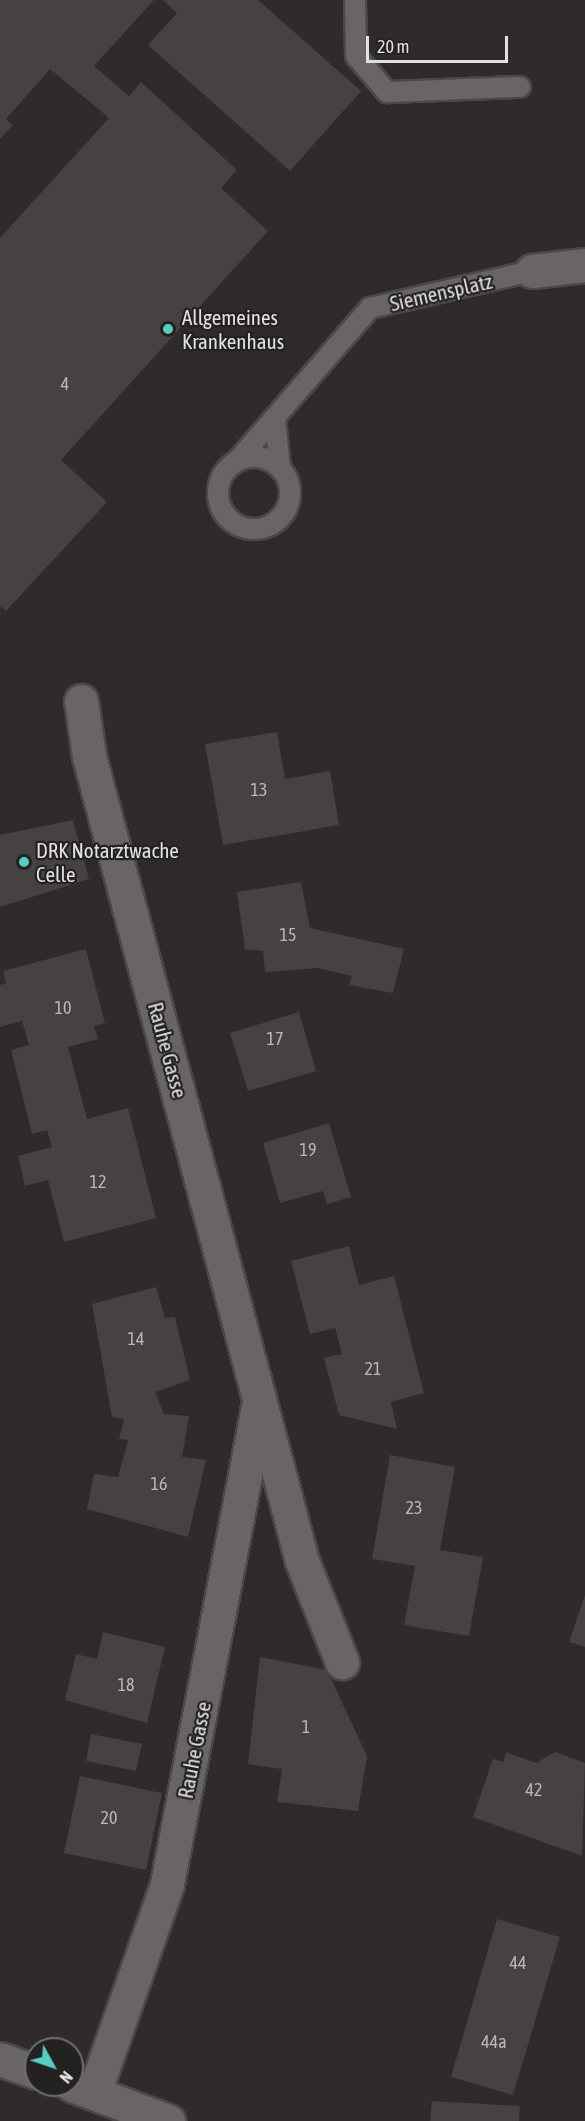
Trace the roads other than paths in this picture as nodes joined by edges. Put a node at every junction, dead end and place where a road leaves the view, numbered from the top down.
1 (355, 0) edge
2 (520, 87) dead end
3 (585, 265) edge
4 (532, 271) joint
5 (275, 419) junction
6 (237, 461) junction
7 (280, 468) junction
8 (81, 701) dead end
9 (259, 1397) junction
10 (342, 1662) dead end
11 (0, 2059) edge
12 (24, 2068) edge
13 (84, 2087) edge
14 (84, 2089) edge
15 (168, 2121) edge

1 - 2 lane
3 - 4 street, Siemensplatz
4 - 5 lane, Siemensplatz
5 - 6 lane, Siemensplatz
5 - 7 lane, Siemensplatz
6 - 7 lane
6 - 7 lane, Siemensplatz
8 - 9 street, Rauhe Gasse
9 - 10 street, Rauhe Gasse
9 - 13 street, Rauhe Gasse
11 - 12 street
14 - 15 street

